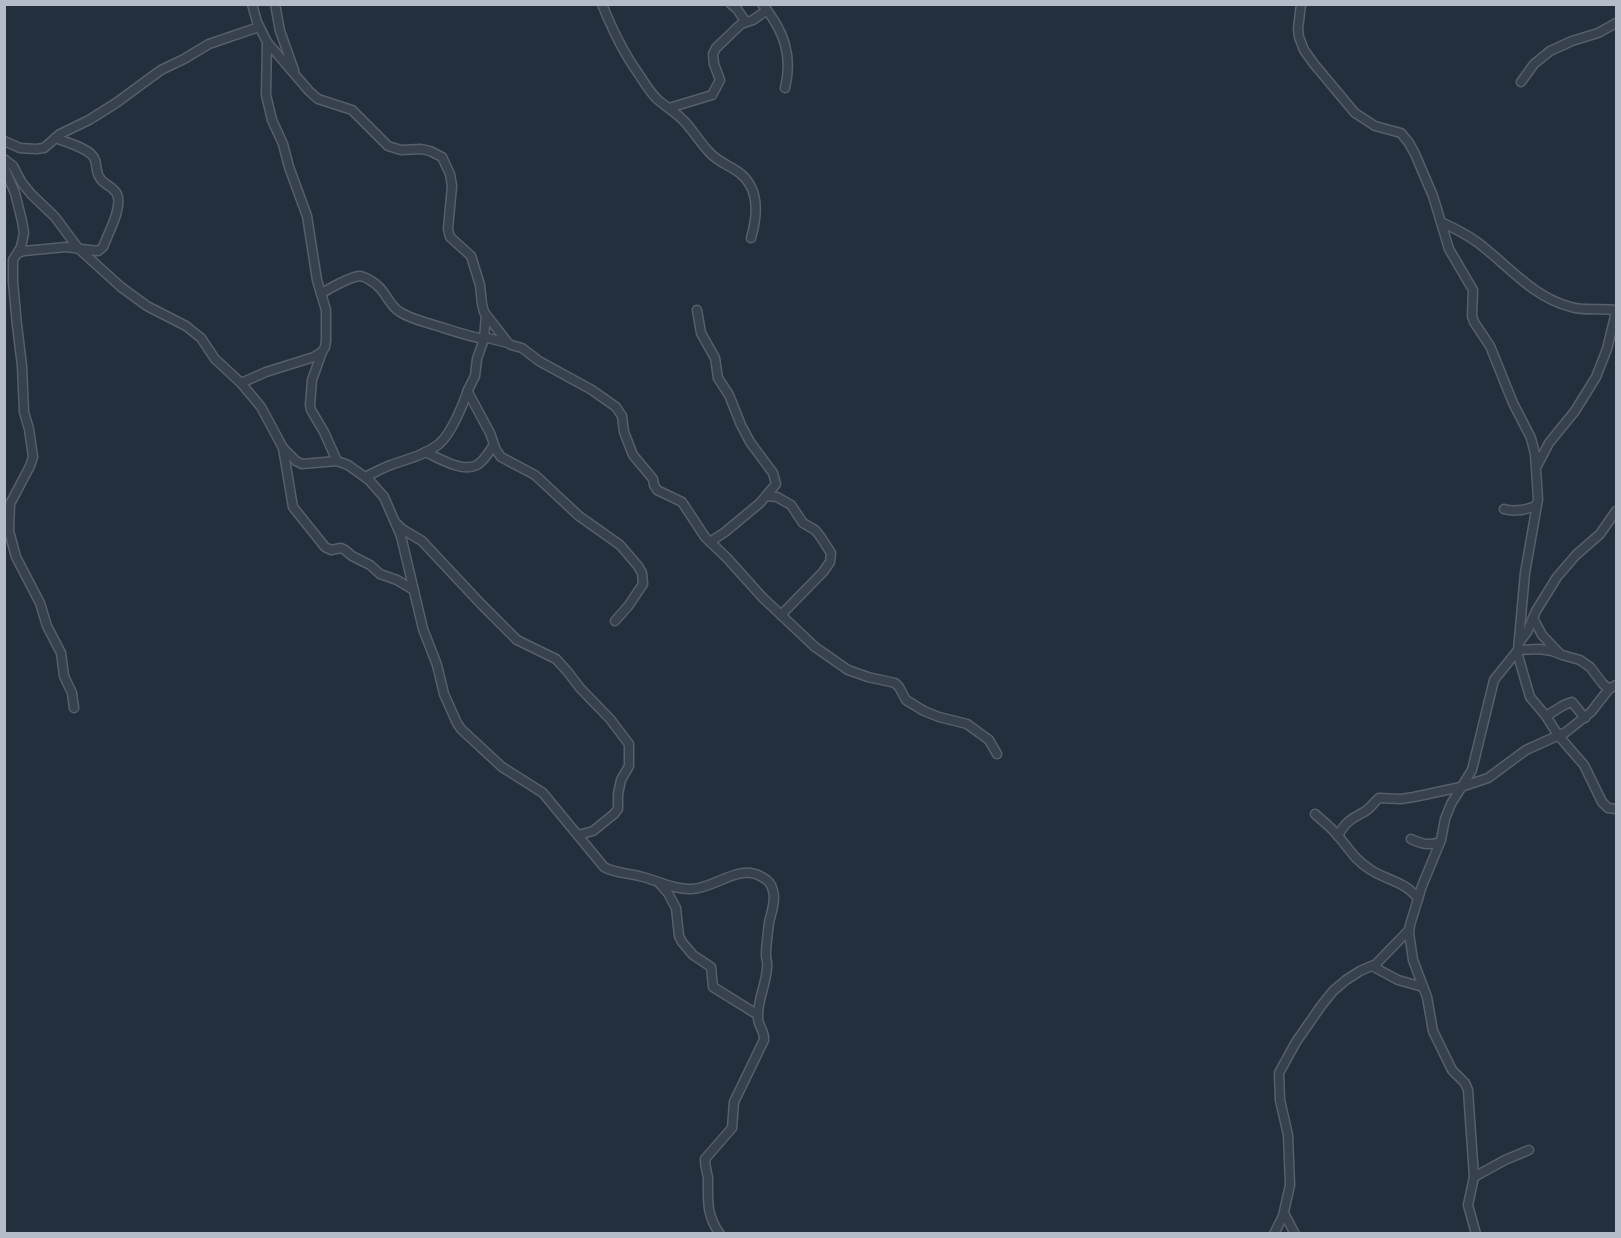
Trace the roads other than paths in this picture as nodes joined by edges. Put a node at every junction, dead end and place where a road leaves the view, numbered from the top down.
1 (252, 4) edge
2 (275, 4) edge
3 (602, 4) edge
4 (731, 4) edge
5 (1301, 4) edge
6 (765, 7) edge
7 (745, 21) junction
8 (1617, 22) edge
9 (259, 27) junction
10 (267, 42) junction
11 (296, 76) junction
12 (1521, 82) dead end
13 (785, 88) dead end
14 (669, 108) junction
15 (55, 138) junction
16 (4, 141) edge
17 (20, 148) junction
18 (4, 158) edge
19 (4, 167) edge
20 (1441, 222) junction
21 (752, 238) dead end
22 (78, 248) junction
23 (12, 257) edge
24 (321, 294) junction
25 (697, 310) dead end
26 (1617, 311) edge
27 (486, 315) junction
28 (484, 338) junction
29 (508, 343) junction
30 (322, 352) junction
31 (241, 383) junction
32 (468, 390) junction
33 (493, 446) junction
34 (283, 448) junction
35 (425, 452) junction
36 (337, 461) junction
37 (1537, 466) junction
38 (365, 477) junction
39 (766, 496) junction
40 (1537, 505) junction
41 (1504, 509) dead end
42 (1617, 511) edge
43 (394, 520) junction
44 (710, 542) junction
45 (412, 589) junction
46 (781, 615) junction
47 (1533, 618) junction
48 (615, 621) dead end
49 (1518, 648) junction
50 (1562, 656) junction
51 (1613, 687) edge
52 (74, 708) dead end
53 (1546, 716) junction
54 (1585, 718) junction
55 (1558, 735) junction
56 (997, 754) dead end
57 (1461, 787) junction
58 (1617, 809) edge
59 (1315, 814) dead end
60 (578, 835) junction
61 (1338, 836) junction
62 (1411, 839) dead end
63 (1440, 842) junction
64 (657, 882) junction
65 (1418, 899) junction
66 (1409, 930) junction
67 (1372, 966) junction
68 (1423, 987) junction
69 (758, 1015) junction
70 (1529, 1150) dead end
71 (1474, 1177) junction
72 (1284, 1213) junction
73 (720, 1233) edge
74 (1274, 1233) edge
75 (1294, 1233) edge
76 (1476, 1233) edge

1 - 9 street
2 - 11 street
3 - 14 street
4 - 7 street
5 - 20 street
6 - 7 street
6 - 13 street
7 - 14 street
8 - 12 street
9 - 10 street
9 - 15 street
10 - 11 street
10 - 24 street
11 - 27 street
14 - 21 street
15 - 17 street
15 - 22 street
16 - 17 street
17 - 18 street
18 - 22 street
19 - 23 street
20 - 26 street
20 - 37 street
22 - 23 street
22 - 31 street
23 - 52 street
24 - 28 street
24 - 30 street
25 - 39 street
26 - 37 street
27 - 28 street
27 - 29 street
28 - 29 street
28 - 32 street
29 - 44 street
30 - 31 street
30 - 36 street
31 - 34 street
32 - 33 street
32 - 35 street
33 - 35 street
33 - 48 street
34 - 36 street
34 - 45 street
35 - 38 street
36 - 38 street
37 - 40 street
38 - 43 street
39 - 44 street
39 - 46 street
40 - 41 street
40 - 49 street
42 - 47 street
43 - 45 street
43 - 60 street
44 - 46 street
45 - 60 street
46 - 56 street
47 - 49 street
47 - 50 street
49 - 50 street
49 - 53 street
49 - 57 street
50 - 51 street
51 - 54 street
53 - 54 street
53 - 55 street
54 - 55 street
55 - 57 street
55 - 58 street
57 - 61 street
57 - 63 street
59 - 61 street
60 - 64 street
61 - 65 street
62 - 63 street
63 - 65 street
64 - 69 street
64 - 69 street
65 - 66 street
66 - 67 street
66 - 68 street
67 - 68 street
67 - 72 street
68 - 71 street
69 - 73 street
70 - 71 street
71 - 76 street
72 - 74 street
72 - 75 street

